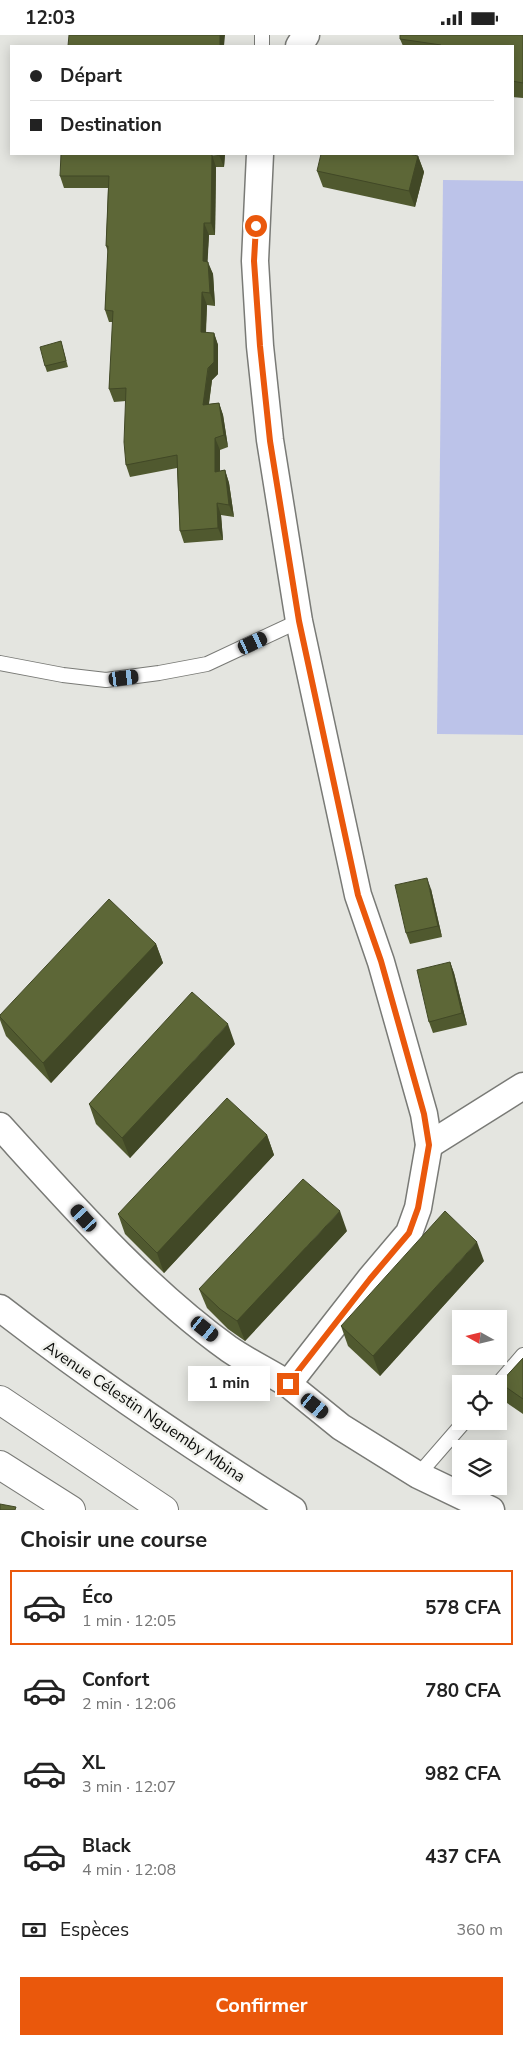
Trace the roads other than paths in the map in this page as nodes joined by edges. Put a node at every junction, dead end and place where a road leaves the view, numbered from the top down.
1 (260, 155) edge
2 (299, 621) junction
3 (0, 663) edge
4 (523, 1086) edge
5 (0, 1125) edge
6 (429, 1145) junction
7 (0, 1308) edge
8 (523, 1355) edge
9 (506, 1375) edge
10 (288, 1384) junction
11 (0, 1400) edge
12 (457, 1430) edge
13 (4, 1471) edge
14 (418, 1475) junction
15 (71, 1510) edge
16 (164, 1510) edge
17 (293, 1510) edge
18 (490, 1510) edge

1 - 2 street
2 - 3 lane
2 - 6 street
4 - 6 street
5 - 10 street
6 - 10 street
7 - 17 street, Avenue Célestin Nguemby Mbina
8 - 9 lane
10 - 14 street
11 - 16 highway
12 - 14 lane
13 - 15 highway
14 - 18 street

